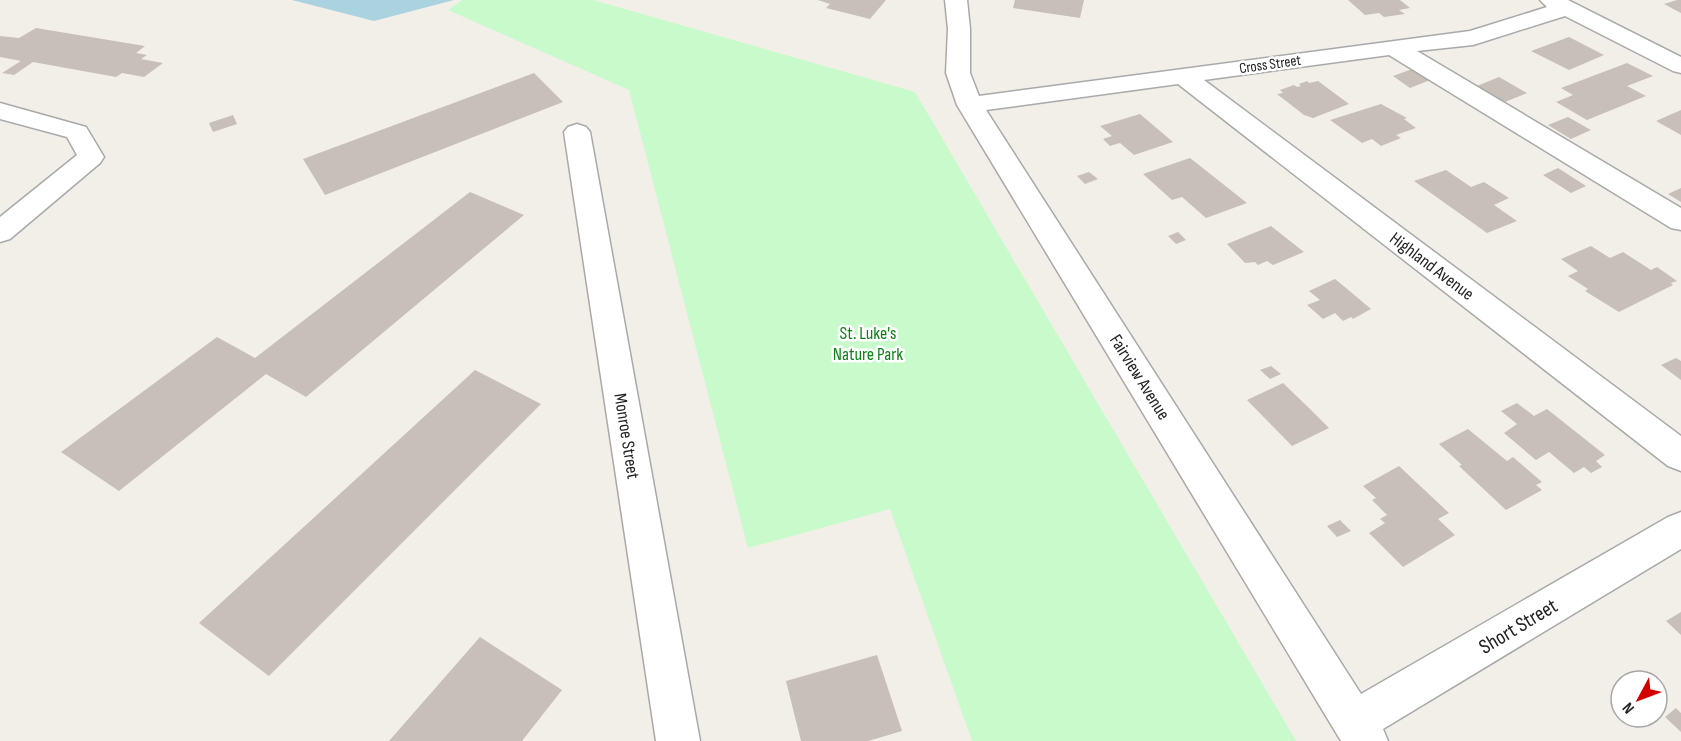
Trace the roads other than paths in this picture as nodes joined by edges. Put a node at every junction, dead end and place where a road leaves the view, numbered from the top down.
1 (956, 0) edge
2 (1559, 4) edge
3 (1393, 47) junction
4 (1681, 66) edge
5 (1182, 76) junction
6 (970, 105) junction
7 (0, 111) edge
8 (577, 132) dead end
9 (1681, 221) edge
10 (0, 232) edge
11 (1681, 456) edge
12 (1681, 529) edge
13 (1360, 732) edge
14 (678, 741) edge

1 - 6 street, Fairview Avenue
2 - 3 street, Cross Street
2 - 4 street
3 - 5 street, Cross Street
3 - 9 street
5 - 6 street, Cross Street
5 - 11 street, Highland Avenue
6 - 13 street, Fairview Avenue
7 - 10 street
8 - 14 street, Monroe Street
12 - 13 street, Short Street

